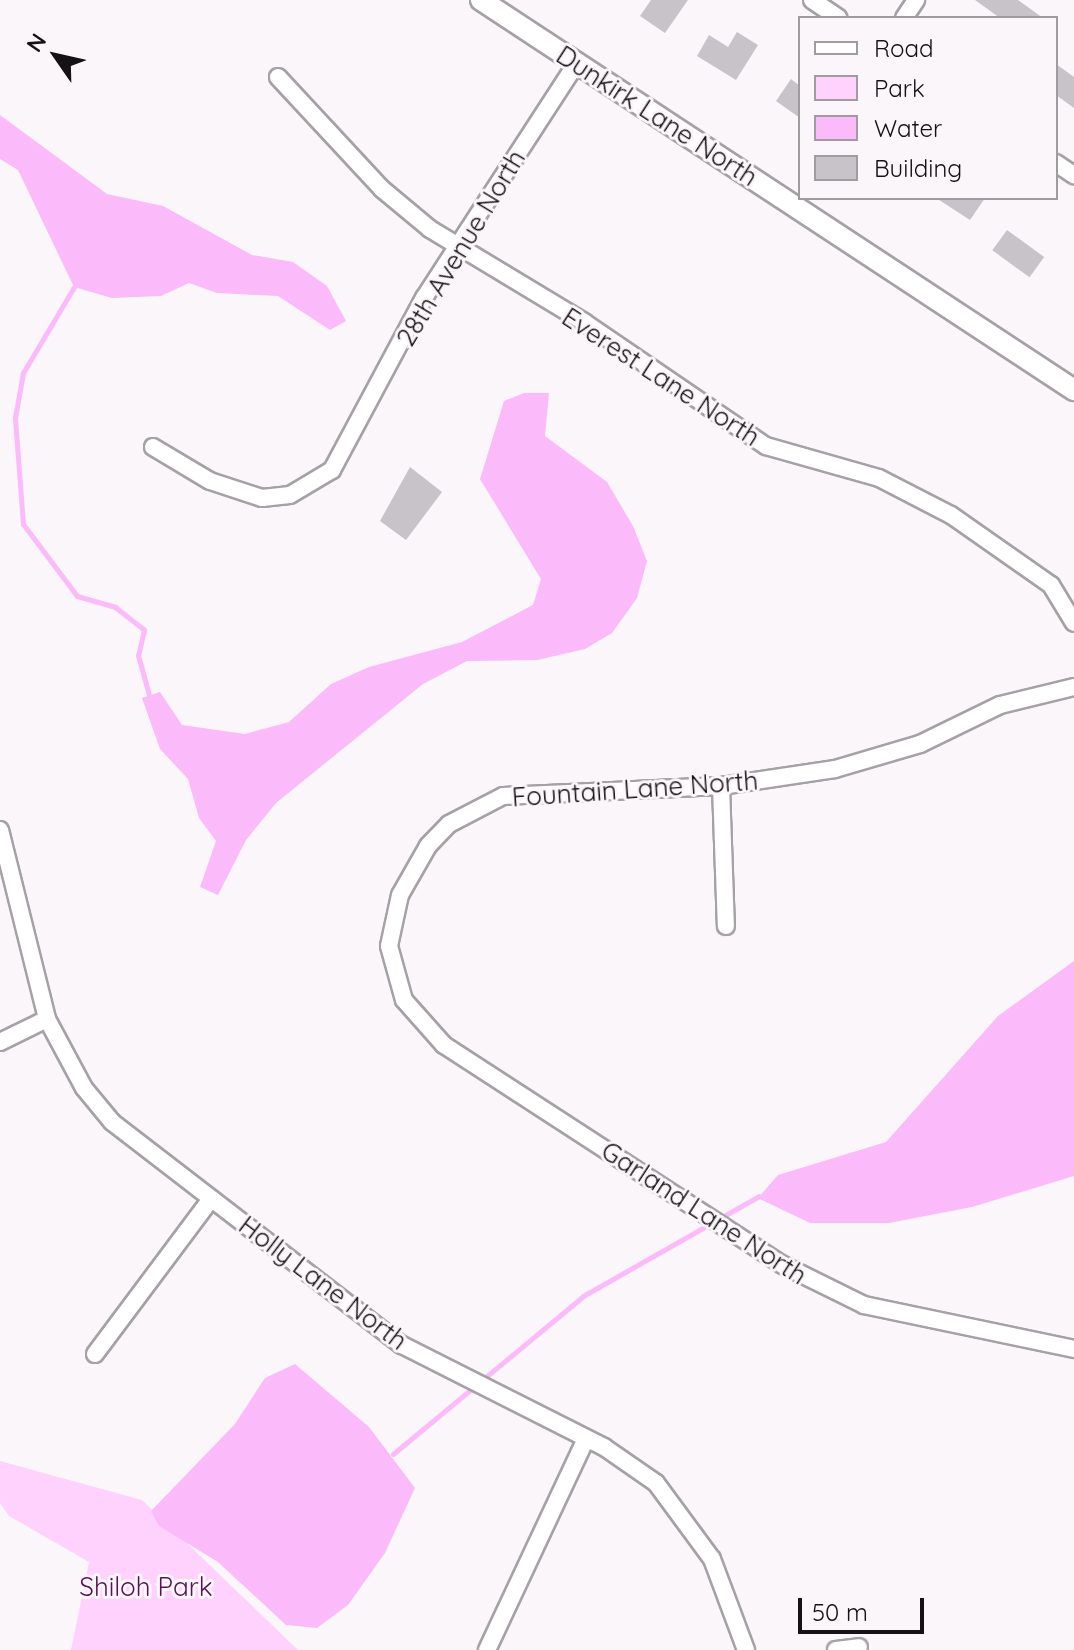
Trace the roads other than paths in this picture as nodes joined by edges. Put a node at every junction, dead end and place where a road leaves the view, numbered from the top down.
1 (481, 0) edge
2 (812, 0) edge
3 (836, 16) edge
4 (577, 62) junction
5 (278, 77) dead end
6 (457, 247) junction
7 (1074, 390) edge
8 (153, 447) dead end
9 (1074, 623) edge
10 (1074, 687) edge
11 (721, 786) junction
12 (0, 830) edge
13 (726, 926) dead end
14 (393, 972) joint
15 (47, 1019) junction
16 (0, 1042) edge
17 (211, 1199) junction
18 (1074, 1349) edge
19 (95, 1354) dead end
20 (586, 1439) junction
21 (859, 1647) dead end
22 (487, 1650) edge
23 (746, 1650) edge
24 (836, 1650) edge

1 - 4 street, Dunkirk Lane North
2 - 3 street
4 - 6 street, 28th Avenue North
4 - 7 street, Dunkirk Lane North
5 - 6 street, Everest Lane North
6 - 8 street, 28th Avenue North
6 - 9 street, Everest Lane North
10 - 11 street, Fountain Lane North
11 - 13 street
11 - 14 street, Fountain Lane North
12 - 15 street, Holly Lane North
14 - 18 street, Garland Lane North
15 - 16 street
15 - 17 street, Holly Lane North
17 - 19 street
17 - 20 street, Holly Lane North
20 - 22 street
20 - 23 street, Holly Lane North
21 - 24 street

